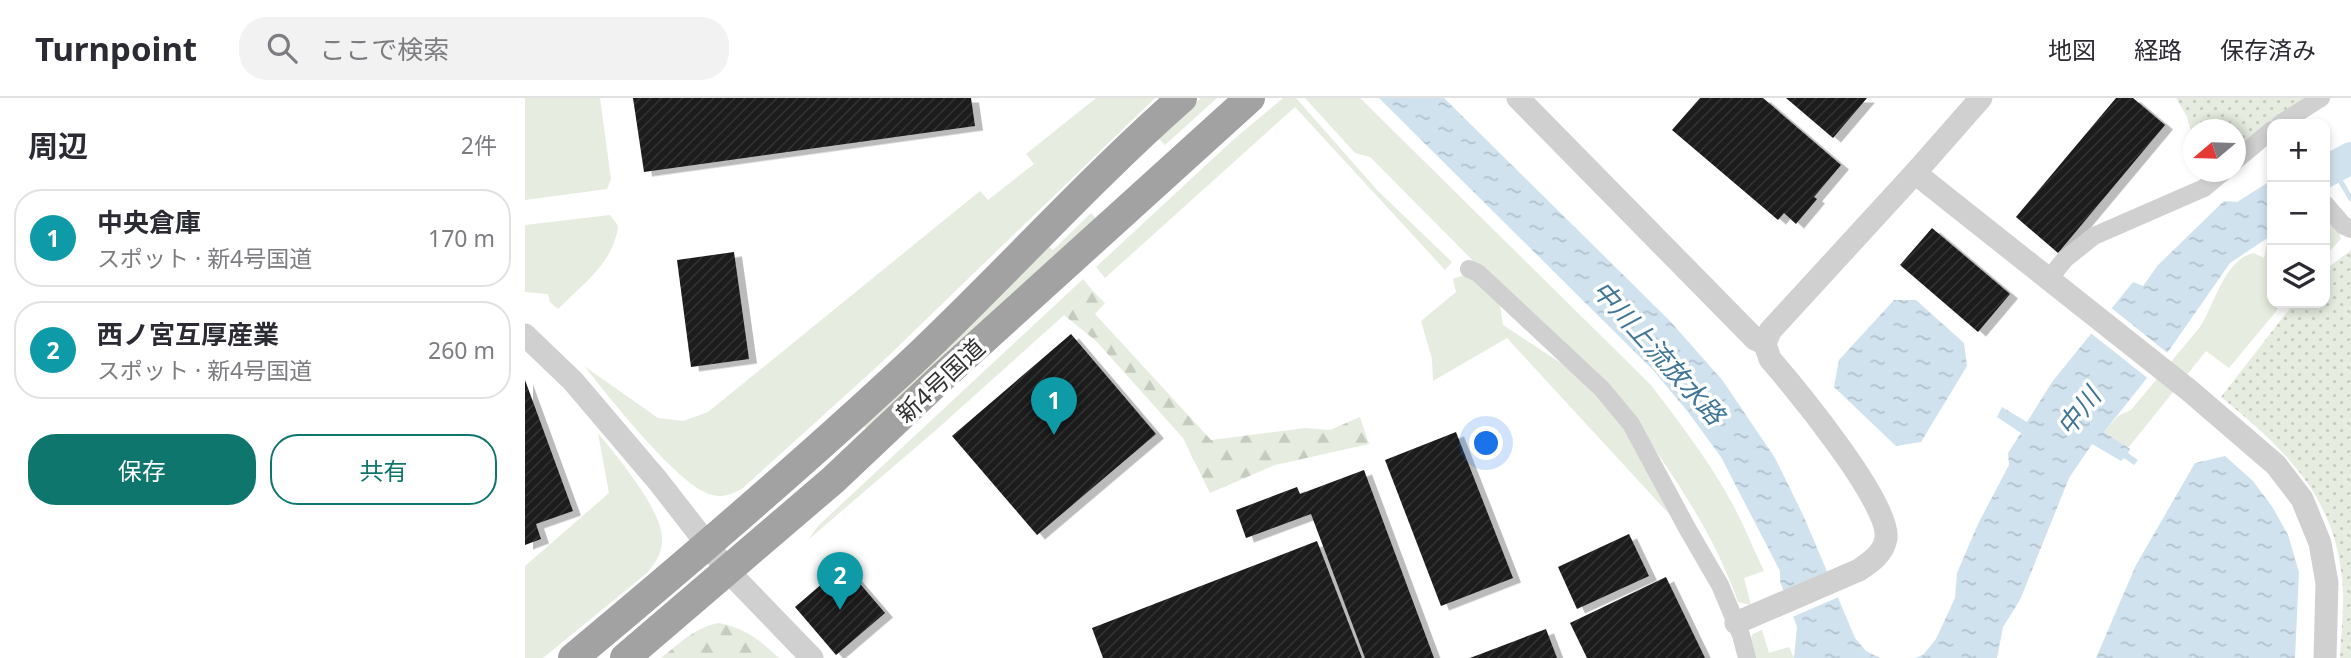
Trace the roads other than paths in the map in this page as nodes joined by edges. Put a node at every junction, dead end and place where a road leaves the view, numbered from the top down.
1 (1182, 98) edge
2 (1250, 98) edge
3 (1518, 98) edge
4 (1981, 98) edge
5 (2321, 98) edge
6 (2288, 119) edge
7 (2267, 134) edge
8 (2246, 152) edge
9 (1915, 173) junction
10 (2211, 182) edge
11 (2330, 211) edge
12 (2351, 229) edge
13 (1469, 269) dead end
14 (2057, 286) junction
15 (525, 335) edge
16 (1765, 344) junction
17 (708, 546) junction
18 (728, 570) junction
19 (1746, 619) junction
20 (573, 658) edge
21 (625, 658) edge
22 (812, 658) edge
23 (1747, 658) edge
24 (2325, 658) edge

1 - 17 highway, 新4号国道
2 - 18 highway, 新4号国道
3 - 16 street
4 - 9 street
5 - 6 street
7 - 8 street
9 - 14 street
9 - 16 street
10 - 14 street
11 - 12 street
13 - 19 street
14 - 24 street
15 - 17 street
16 - 19 street
17 - 18 street
17 - 20 highway, 新4号国道
18 - 21 highway, 新4号国道
18 - 22 street
19 - 23 street

